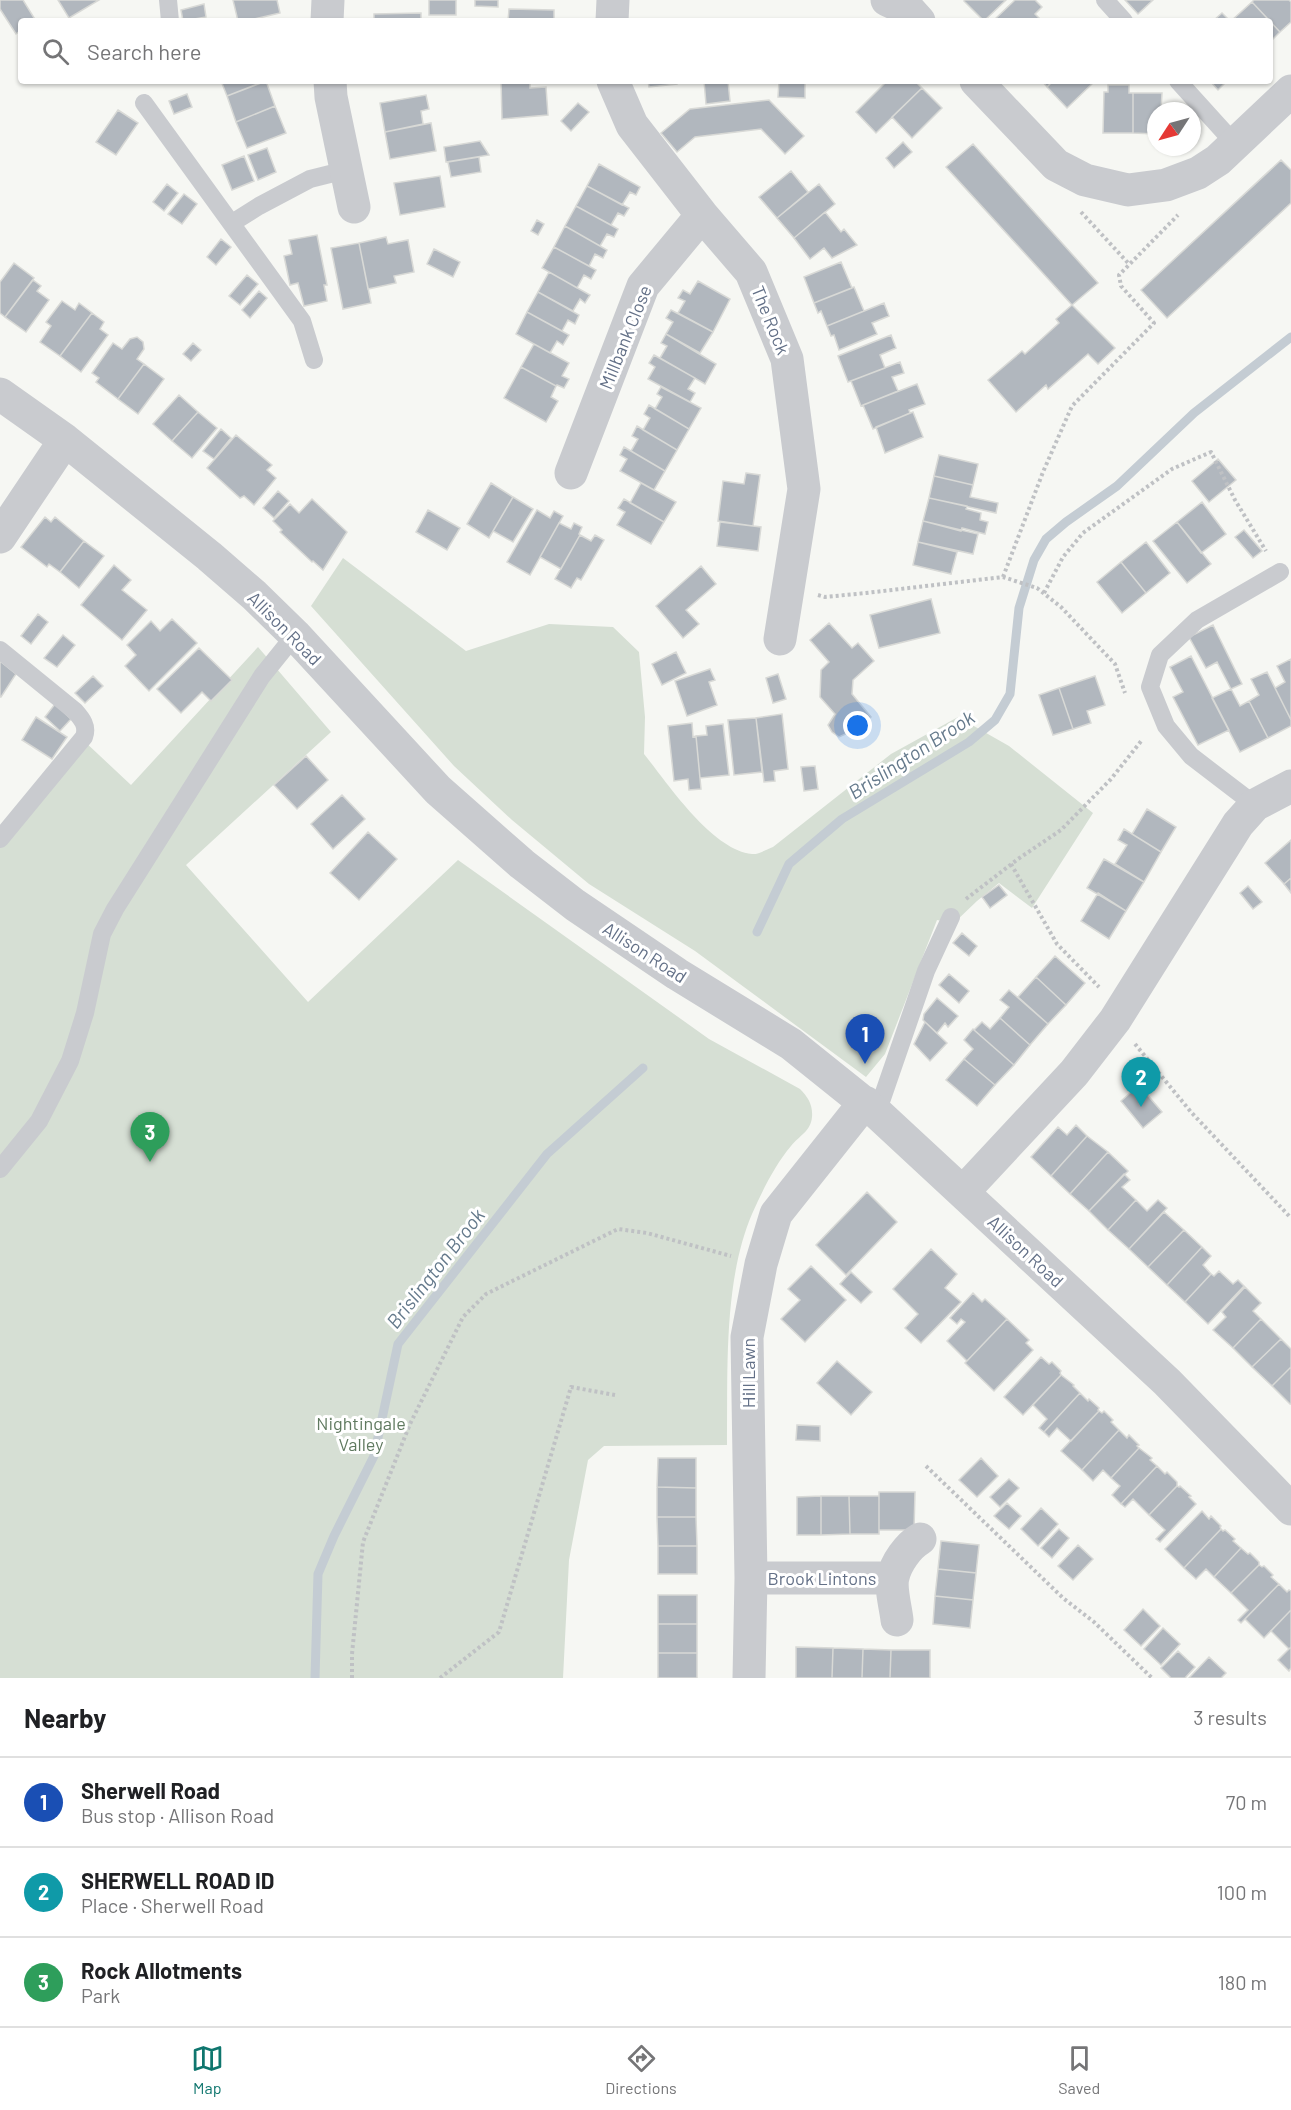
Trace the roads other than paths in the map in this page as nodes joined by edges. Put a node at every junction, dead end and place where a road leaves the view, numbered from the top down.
1 (168, 0) edge
2 (328, 0) edge
3 (613, 0) edge
4 (887, 0) edge
5 (1105, 0) edge
6 (170, 18) edge
7 (327, 18) edge
8 (612, 18) edge
9 (916, 18) edge
10 (1121, 18) edge
11 (331, 84) edge
12 (615, 84) edge
13 (979, 84) edge
14 (1181, 84) edge
15 (1291, 91) edge
16 (144, 103) dead end
17 (1235, 144) junction
18 (346, 170) junction
19 (354, 207) dead end
20 (702, 215) junction
21 (232, 223) junction
22 (314, 360) dead end
23 (0, 394) edge
24 (65, 440) junction
25 (571, 473) dead end
26 (0, 537) edge
27 (1280, 572) road end
28 (295, 635) junction
29 (780, 639) dead end
30 (0, 650) edge
31 (1291, 786) edge
32 (1255, 805) junction
33 (0, 839) edge
34 (951, 917) road end
35 (871, 1107) junction
36 (0, 1169) edge
37 (963, 1192) junction
38 (1291, 1509) edge
39 (920, 1539) dead end
40 (751, 1578) junction
41 (892, 1578) junction
42 (897, 1620) dead end
43 (749, 1678) edge

1 - 6 lane
2 - 7 street
3 - 8 street
4 - 9 street
5 - 10 lane
11 - 18 street
12 - 20 street, The Rock
13 - 17 street
14 - 17 lane
15 - 17 street
16 - 21 lane
18 - 19 street
18 - 21 lane
20 - 25 street, Millbank Close
20 - 29 street, The Rock
21 - 22 lane
23 - 24 street, Allison Road
24 - 26 street
24 - 28 street, Allison Road
27 - 32 lane
28 - 35 street, Allison Road
28 - 36 lane
30 - 33 lane
31 - 32 street
32 - 37 street
34 - 35 lane
35 - 37 street, Allison Road
35 - 40 street, Hill Lawn
37 - 38 street, Allison Road
39 - 41 street, Brook Lintons
40 - 41 street, Brook Lintons
40 - 43 street, Hill Lawn
41 - 42 street, Brook Lintons

